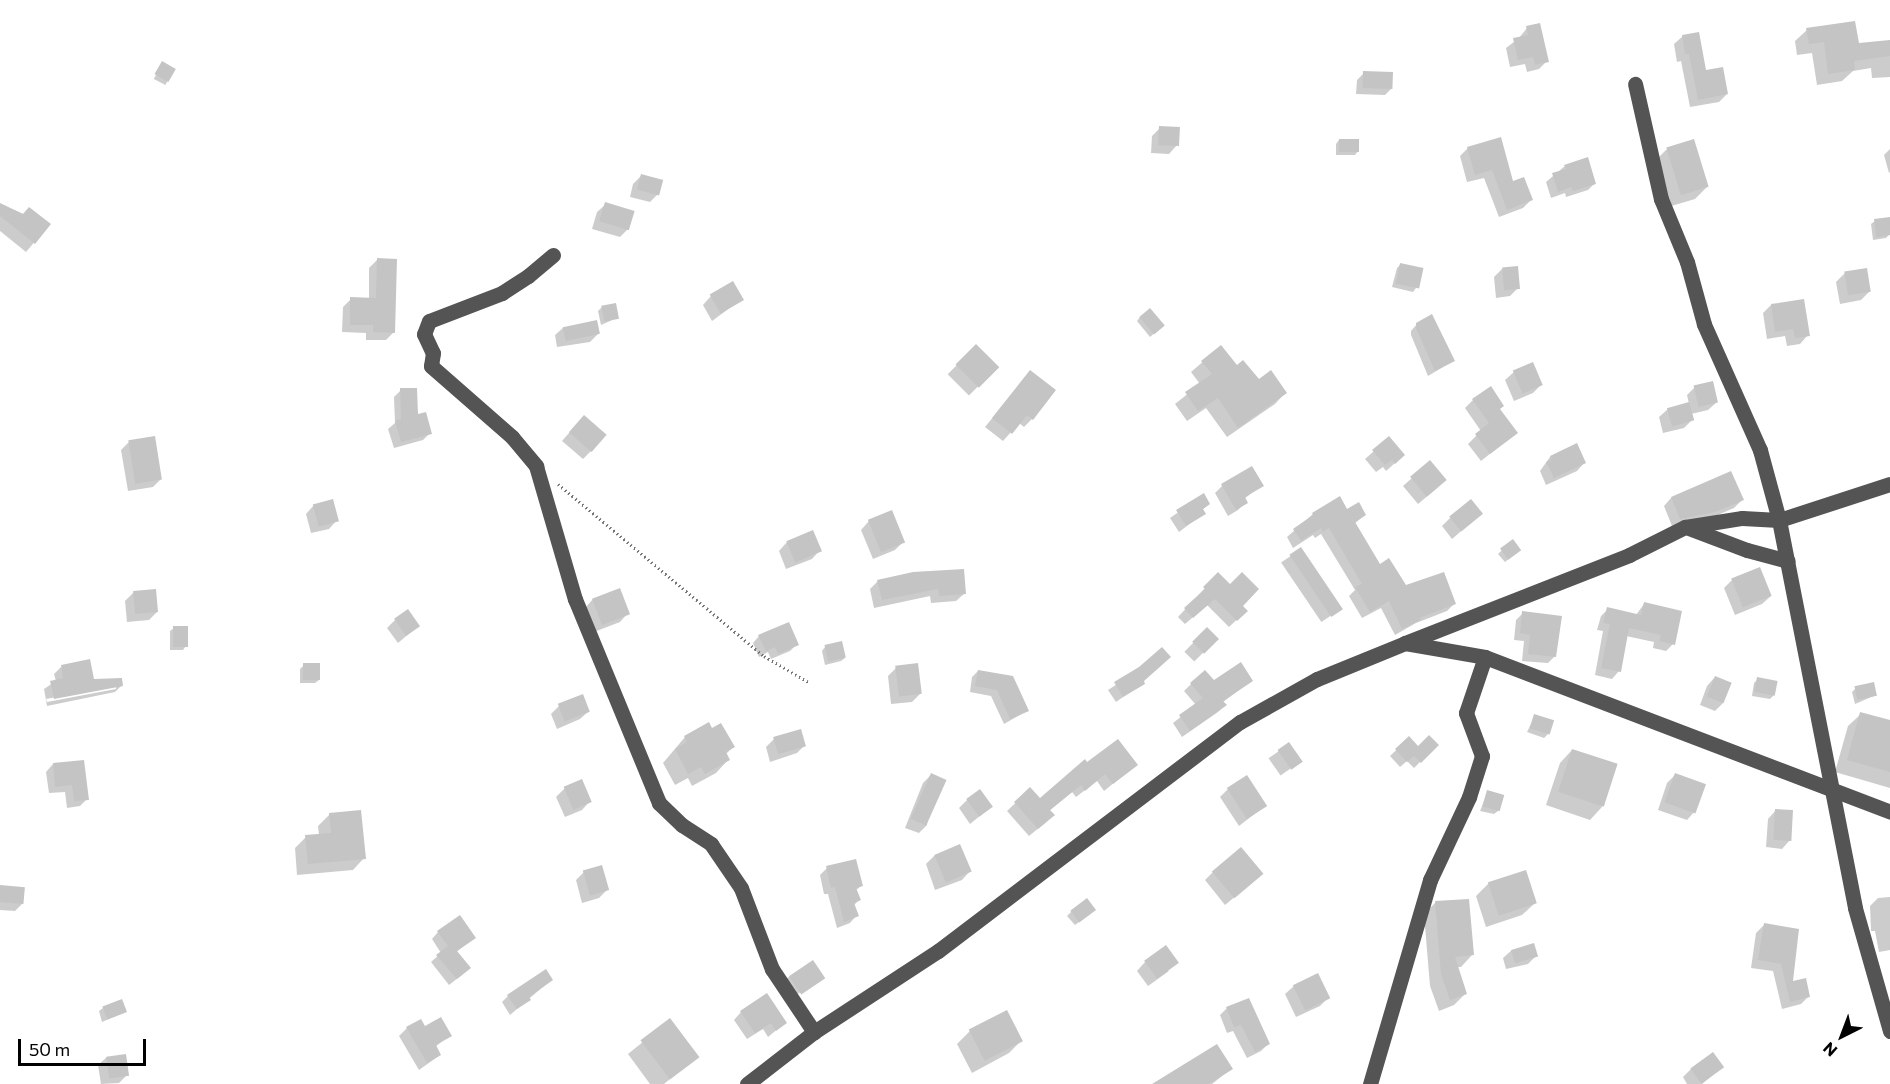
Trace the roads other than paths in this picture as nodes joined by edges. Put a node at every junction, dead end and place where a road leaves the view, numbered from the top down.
1 (1635, 84) dead end
2 (553, 255) dead end
3 (1890, 484) edge
4 (1779, 520) junction
5 (1685, 527) junction
6 (1788, 561) junction
7 (1405, 643) junction
8 (1485, 657) junction
9 (1831, 791) junction
10 (1890, 812) edge
11 (1890, 1031) edge
12 (814, 1032) junction
13 (1372, 1080) edge
14 (747, 1084) edge
15 (1360, 1084) edge

1 - 4 street
2 - 12 street
3 - 4 street
4 - 5 street
4 - 6 street
5 - 6 street
5 - 7 street
6 - 9 street
7 - 8 street
7 - 12 street
8 - 9 street
8 - 13 street
9 - 10 street
9 - 11 street
12 - 14 street
13 - 15 street

